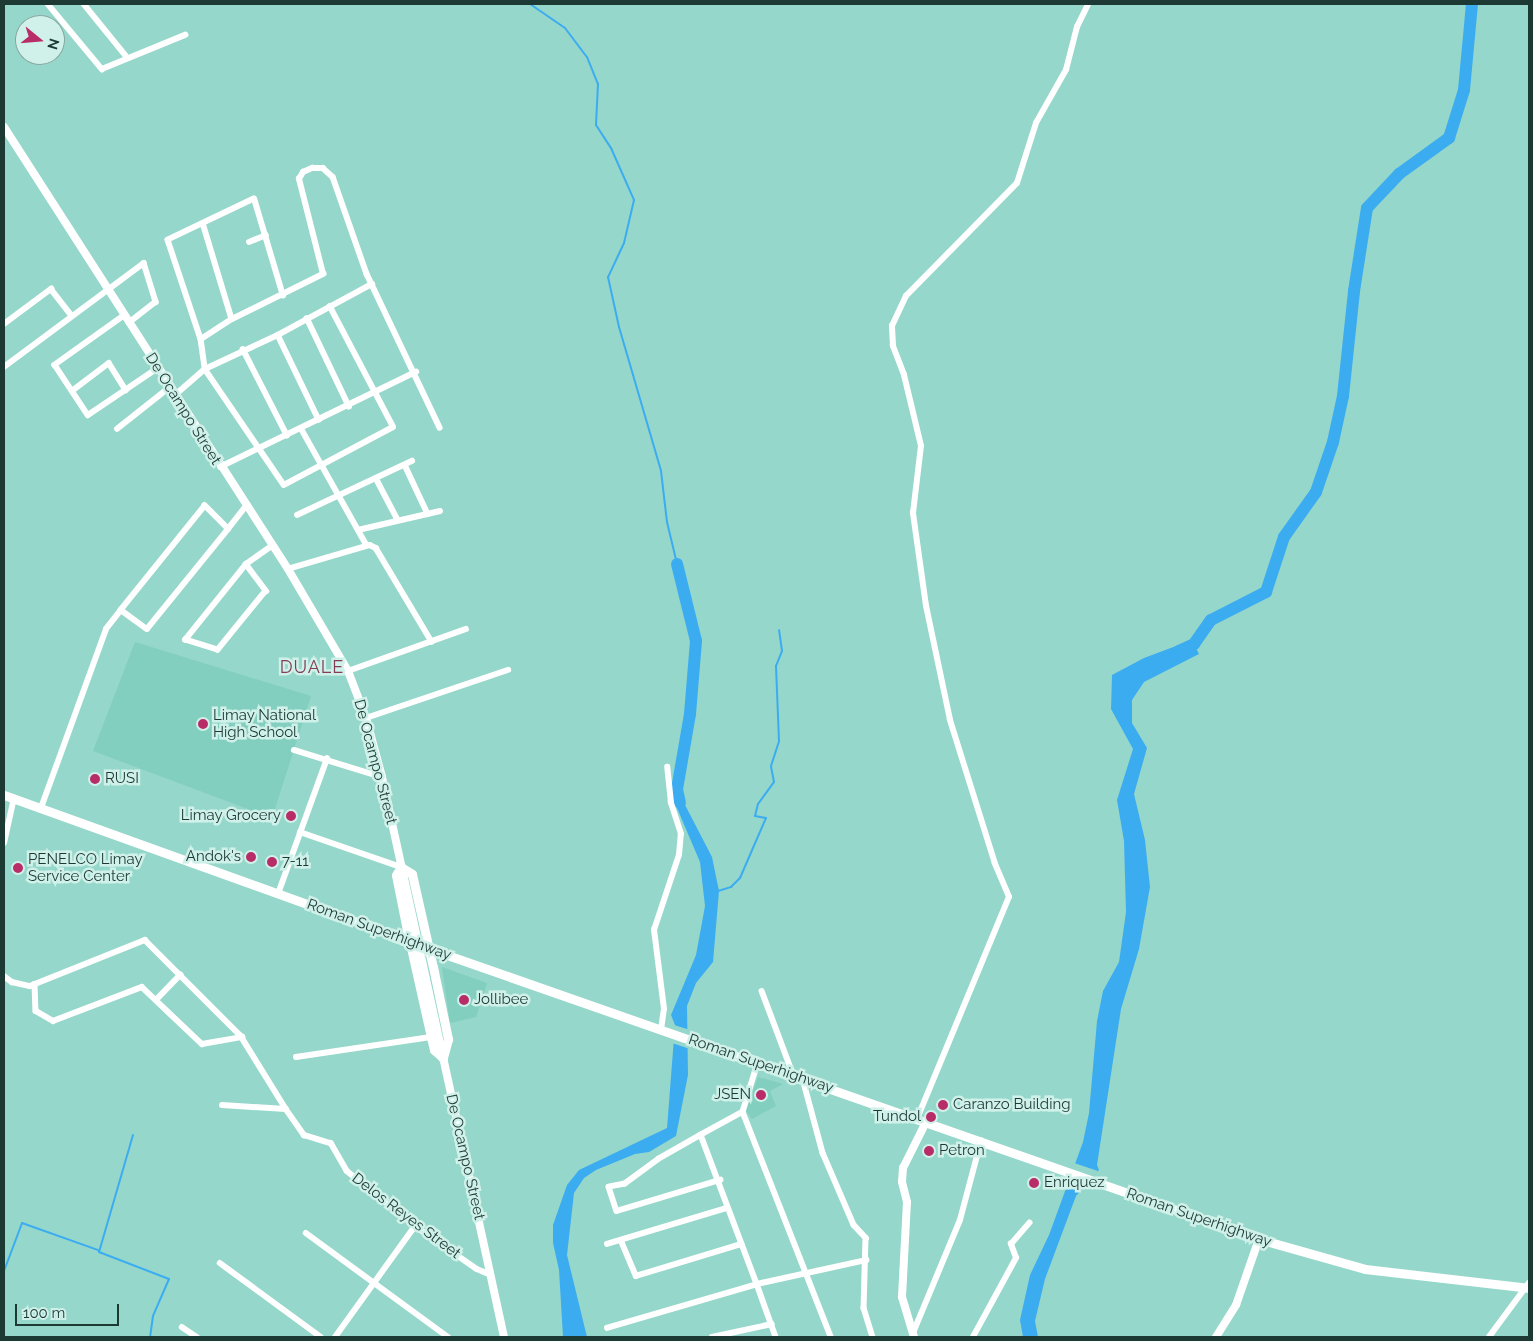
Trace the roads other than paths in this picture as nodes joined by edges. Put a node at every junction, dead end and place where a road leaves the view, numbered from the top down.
1 (48, 4) edge
2 (84, 4) edge
3 (1088, 4) edge
4 (185, 35) dead end
5 (127, 57) junction
6 (4, 127) edge
7 (203, 223) junction
8 (266, 235) junction
9 (248, 242) dead end
10 (372, 284) junction
11 (107, 290) junction
12 (283, 296) junction
13 (330, 307) junction
14 (72, 316) junction
15 (232, 318) junction
16 (307, 318) junction
17 (126, 320) junction
18 (4, 324) edge
19 (278, 334) junction
20 (201, 340) junction
21 (243, 349) junction
22 (4, 367) edge
23 (158, 368) junction
24 (205, 369) junction
25 (416, 372) junction
26 (170, 388) junction
27 (126, 390) junction
28 (72, 391) junction
29 (375, 394) junction
30 (175, 395) junction
31 (349, 406) junction
32 (319, 420) junction
33 (301, 428) junction
34 (440, 428) dead end
35 (117, 429) dead end
36 (287, 435) junction
37 (259, 447) junction
38 (412, 461) dead end
39 (322, 465) junction
40 (405, 465) junction
41 (220, 467) junction
42 (376, 478) junction
43 (338, 496) junction
44 (247, 506) junction
45 (440, 511) dead end
46 (428, 514) junction
47 (297, 515) dead end
48 (398, 520) junction
49 (228, 529) junction
50 (358, 530) junction
51 (366, 544) junction
52 (272, 546) junction
53 (246, 564) junction
54 (288, 569) junction
55 (121, 610) junction
56 (466, 630) dead end
57 (432, 642) junction
58 (508, 670) dead end
59 (348, 671) junction
60 (366, 718) junction
61 (294, 750) dead end
62 (327, 759) junction
63 (667, 767) dead end
64 (382, 777) junction
65 (4, 795) edge
66 (14, 798) junction
67 (41, 808) junction
68 (300, 832) junction
69 (4, 842) edge
70 (402, 870) junction
71 (278, 894) junction
72 (409, 941) junction
73 (428, 946) junction
74 (180, 975) junction
75 (4, 976) edge
76 (35, 984) junction
77 (762, 991) dead end
78 (156, 1000) junction
79 (661, 1030) junction
80 (434, 1036) junction
81 (242, 1037) junction
82 (296, 1057) dead end
83 (443, 1058) junction
84 (758, 1063) junction
85 (794, 1076) junction
86 (803, 1079) junction
87 (222, 1105) dead end
88 (286, 1109) junction
89 (743, 1112) junction
90 (917, 1119) junction
91 (926, 1122) junction
92 (701, 1135) junction
93 (981, 1141) junction
94 (720, 1180) junction
95 (726, 1208) junction
96 (1030, 1223) dead end
97 (415, 1226) junction
98 (306, 1233) dead end
99 (621, 1240) junction
100 (1259, 1240) junction
101 (607, 1244) dead end
102 (741, 1244) junction
103 (866, 1260) junction
104 (220, 1263) dead end
105 (806, 1272) junction
106 (491, 1275) junction
107 (374, 1282) junction
108 (757, 1284) junction
109 (1528, 1286) edge
110 (772, 1324) junction
111 (182, 1327) dead end
112 (607, 1328) dead end
113 (914, 1335) edge
114 (197, 1337) edge
115 (321, 1337) edge
116 (335, 1337) edge
117 (448, 1337) edge
118 (503, 1337) edge
119 (712, 1337) edge
120 (776, 1337) edge
121 (831, 1337) edge
122 (873, 1337) edge
123 (973, 1337) edge
124 (1216, 1337) edge
125 (1489, 1337) edge

1 - 5 street
2 - 5 street
3 - 90 street
4 - 5 street
6 - 11 street, De Ocampo Street
7 - 8 street
7 - 15 street
7 - 20 street
8 - 9 street
8 - 12 street
10 - 12 street
10 - 13 street
10 - 25 street
11 - 14 street
11 - 17 street, De Ocampo Street
11 - 17 street
12 - 15 street
13 - 16 street
13 - 29 street
14 - 18 street
14 - 22 street
15 - 20 street
16 - 19 street
16 - 31 street
17 - 23 street, De Ocampo Street
17 - 28 street
19 - 21 street
19 - 32 street
20 - 24 street
21 - 24 street
21 - 36 street
23 - 26 street, De Ocampo Street
23 - 27 street
24 - 30 street
24 - 37 street
25 - 29 street
25 - 34 street
26 - 30 street, De Ocampo Street
26 - 35 street
27 - 28 street
27 - 28 street
29 - 31 street
29 - 39 street
30 - 41 street, De Ocampo Street
31 - 32 street
32 - 33 street
33 - 36 street
33 - 39 street
36 - 37 street
37 - 39 street
37 - 41 street
38 - 40 street
39 - 43 street
40 - 42 street
40 - 46 street
41 - 44 street, De Ocampo Street
42 - 43 street
42 - 48 street
43 - 47 street
43 - 50 street
44 - 49 street
44 - 52 street, De Ocampo Street
45 - 46 street
46 - 48 street
48 - 50 street
49 - 55 street
49 - 55 street
50 - 51 street
51 - 54 street
51 - 57 street
52 - 53 street
52 - 54 street, De Ocampo Street
53 - 53 street
54 - 59 street, De Ocampo Street
55 - 67 street
56 - 57 street
57 - 59 street
58 - 60 street
59 - 60 street, De Ocampo Street
60 - 64 street, De Ocampo Street
61 - 62 street
62 - 64 street
62 - 68 street
63 - 79 street
64 - 70 street, De Ocampo Street
65 - 66 main road, Roman Superhighway
66 - 67 main road, Roman Superhighway
66 - 69 street
67 - 71 main road, Roman Superhighway
68 - 70 street
68 - 71 street
70 - 72 main road
70 - 73 main road
70 - 80 street, De Ocampo Street
71 - 72 main road, Roman Superhighway
72 - 73 main road, Roman Superhighway
72 - 80 main road
73 - 79 main road, Roman Superhighway
73 - 83 main road
74 - 76 street
74 - 78 street
74 - 81 street
75 - 76 street
76 - 78 street
77 - 85 street
78 - 81 street
79 - 84 main road, Roman Superhighway
80 - 82 street
80 - 83 main road
81 - 88 street
83 - 106 street, De Ocampo Street
84 - 85 main road, Roman Superhighway
84 - 89 street
85 - 86 main road, Roman Superhighway
86 - 90 main road, Roman Superhighway
86 - 103 street
87 - 88 street
88 - 97 street, Delos Reyes Street
89 - 92 street
89 - 105 street
90 - 91 main road, Roman Superhighway
91 - 93 main road, Roman Superhighway
91 - 113 street
92 - 94 street
92 - 94 street
93 - 100 main road, Roman Superhighway
93 - 113 street
94 - 95 street
95 - 99 street
95 - 102 street
96 - 123 street
97 - 106 street, Delos Reyes Street
97 - 107 street
98 - 107 street
99 - 101 street
99 - 102 street
100 - 109 main road, Roman Superhighway
100 - 124 street
102 - 108 street
103 - 105 street
103 - 122 street
104 - 115 street
105 - 108 street
105 - 121 street
106 - 118 street, De Ocampo Street
107 - 116 street
107 - 117 street
108 - 110 street
108 - 112 street
109 - 125 street
110 - 119 street
110 - 120 street
111 - 114 street

